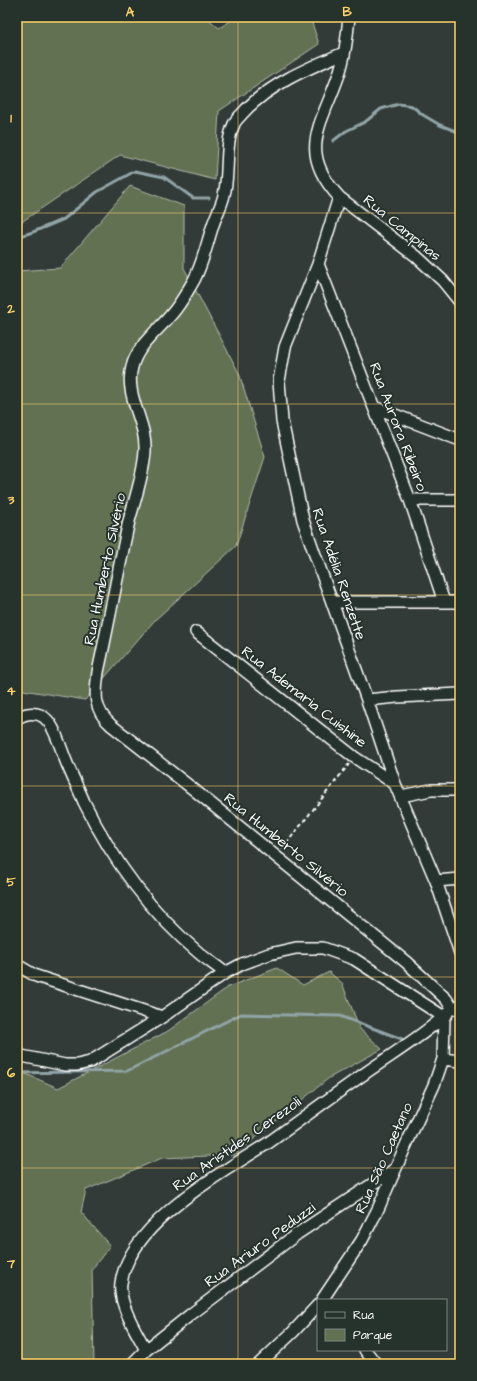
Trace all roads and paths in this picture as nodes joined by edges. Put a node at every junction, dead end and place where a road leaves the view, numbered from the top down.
1 (349, 17) edge
2 (344, 53) junction
3 (339, 197) junction
4 (318, 264) junction
5 (460, 302) edge
6 (374, 407) junction
7 (460, 440) edge
8 (410, 500) junction
9 (460, 500) edge
10 (332, 602) junction
11 (444, 602) junction
12 (460, 602) edge
13 (196, 632) dead end
14 (460, 694) edge
15 (367, 700) junction
16 (17, 719) edge
17 (354, 757) junction
18 (395, 784) junction
19 (460, 790) edge
20 (401, 796) junction
21 (276, 857) junction
22 (460, 879) edge
23 (436, 881) junction
24 (460, 953) edge
25 (17, 965) edge
26 (226, 972) junction
27 (457, 1007) edge
28 (162, 1017) junction
29 (444, 1017) junction
30 (17, 1055) edge
31 (443, 1059) junction
32 (460, 1061) edge
33 (395, 1169) junction
34 (323, 1299) edge
35 (317, 1306) edge
36 (146, 1350) junction
37 (366, 1351) edge
38 (132, 1364) edge
39 (259, 1364) edge
40 (376, 1364) edge

1 - 2 street, Rua Campinas
2 - 3 street, Rua Campinas
2 - 21 street, Rua Humberto Silvério
3 - 4 street, Rua Adélia Renzette
3 - 5 street, Rua Campinas
4 - 6 street, Rua Aurora Ribeiro
4 - 10 street, Rua Adélia Renzette
6 - 7 street
6 - 8 street, Rua Aurora Ribeiro
8 - 9 street
8 - 11 street, Rua Aurora Ribeiro
10 - 11 street
10 - 15 street, Rua Adélia Renzette
11 - 12 street
13 - 17 street, Rua Ademaria Cuishine
14 - 15 street
15 - 18 street, Rua Adélia Renzette
16 - 26 street
17 - 18 street, Rua Ademaria Cuishine
17 - 21 path
18 - 20 street, Rua Adélia Renzette
19 - 20 street
20 - 23 street, Rua Adélia Renzette
21 - 27 street, Rua Humberto Silvério
22 - 23 street
23 - 24 street, Rua Adélia Renzette
25 - 28 street
26 - 28 street
26 - 29 street
27 - 29 street, Rua Aristides Cerezoli
28 - 30 street
29 - 31 street, Rua São Caetano
29 - 36 street, Rua Aristides Cerezoli
31 - 32 street
31 - 33 street, Rua São Caetano
33 - 34 street, Rua São Caetano
33 - 36 street, Rua Ariuro Peduzzi
35 - 39 street
36 - 38 street, Rua Ariuro Peduzzi
37 - 40 street

